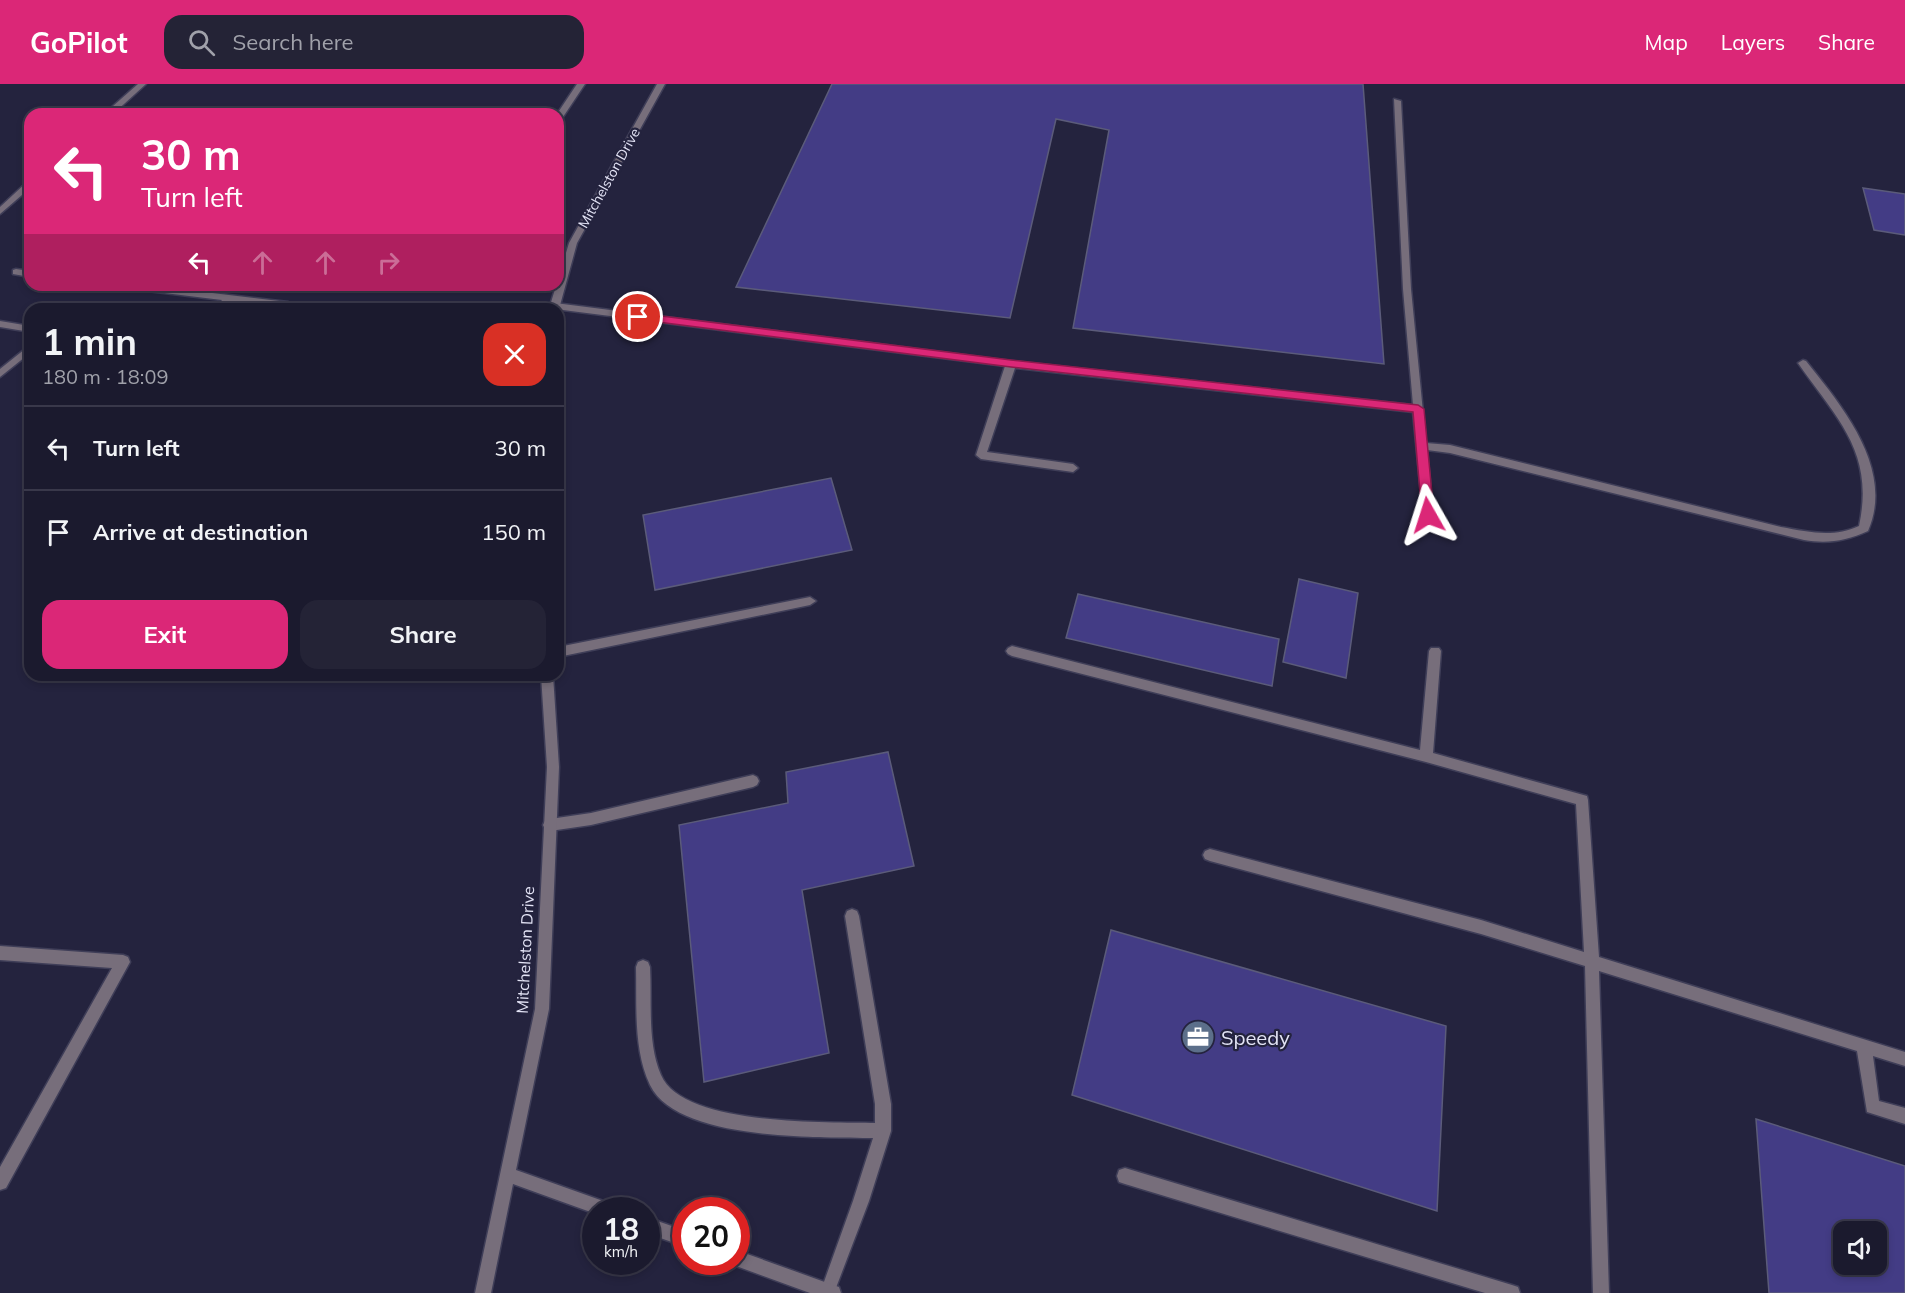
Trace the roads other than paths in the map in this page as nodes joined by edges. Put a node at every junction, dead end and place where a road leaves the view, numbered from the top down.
1 (142, 84) edge
2 (581, 84) edge
3 (661, 84) edge
4 (1398, 101) dead end
5 (115, 108) edge
6 (564, 109) edge
7 (24, 189) edge
8 (0, 210) edge
9 (16, 272) dead end
10 (24, 273) edge
11 (564, 274) edge
12 (172, 291) edge
13 (229, 298) junction
14 (224, 303) edge
15 (271, 303) edge
16 (564, 309) edge
17 (0, 324) edge
18 (24, 328) edge
19 (24, 353) edge
20 (1803, 363) dead end
21 (1011, 364) junction
22 (0, 374) edge
23 (1418, 409) junction
24 (1421, 446) junction
25 (1073, 468) dead end
26 (1428, 515) dead end
27 (810, 601) dead end
28 (564, 651) edge
29 (1012, 651) dead end
30 (1435, 651) dead end
31 (547, 681) edge
32 (1426, 757) junction
33 (753, 781) dead end
34 (550, 825) junction
35 (1210, 855) dead end
36 (852, 916) dead end
37 (0, 953) edge
38 (1592, 963) junction
39 (643, 967) dead end
40 (1864, 1048) junction
41 (1905, 1059) edge
42 (1905, 1116) edge
43 (883, 1131) junction
44 (509, 1175) junction
45 (1125, 1176) dead end
46 (0, 1182) edge
47 (582, 1201) edge
48 (750, 1263) edge
49 (830, 1292) edge
50 (483, 1293) edge
51 (1512, 1293) edge
52 (1601, 1293) edge

1 - 5 street
2 - 6 street
3 - 11 street, Mitchelston Drive
4 - 23 street
7 - 8 street
9 - 10 street
12 - 13 street
13 - 14 street
13 - 15 street
16 - 21 street
17 - 18 street
19 - 22 street
20 - 24 street
21 - 23 street
21 - 25 street
23 - 24 street
24 - 26 street
27 - 28 street
29 - 32 street
30 - 32 street
31 - 34 street, Mitchelston Drive
32 - 38 street
33 - 34 street
34 - 44 street, Mitchelston Drive
35 - 38 street
36 - 43 street
37 - 46 street
38 - 40 street
38 - 52 street
39 - 43 street
40 - 41 street
40 - 42 street
43 - 49 street
44 - 47 street
44 - 50 street, Mitchelston Drive
45 - 51 street
48 - 49 street

